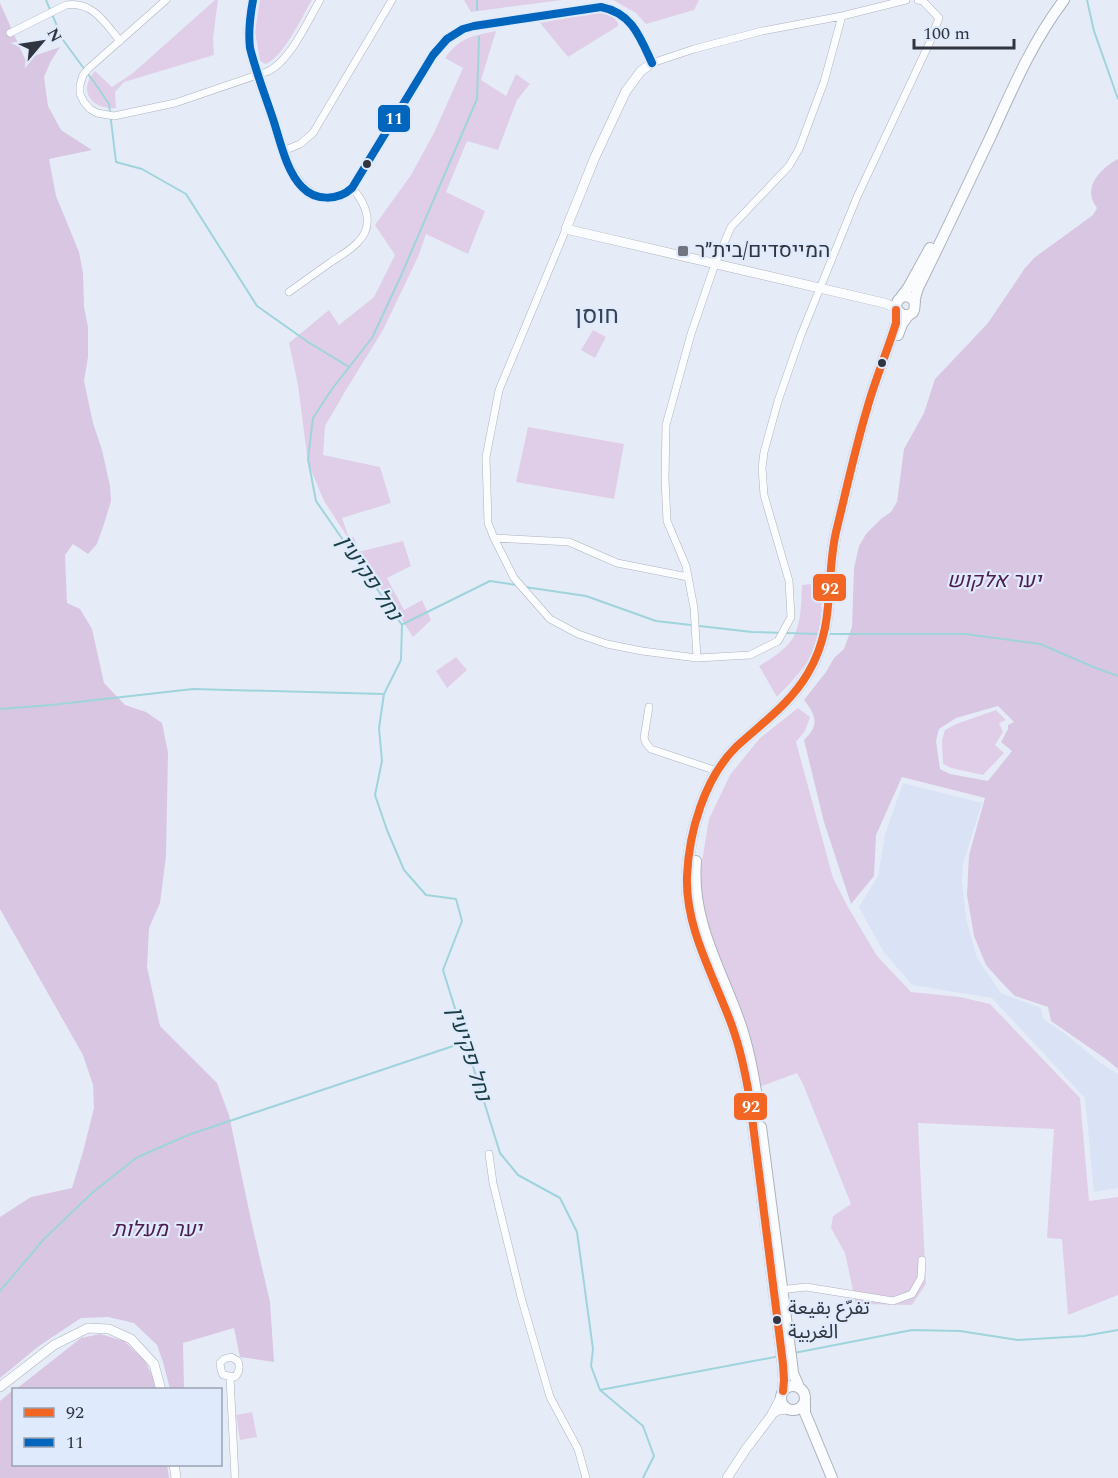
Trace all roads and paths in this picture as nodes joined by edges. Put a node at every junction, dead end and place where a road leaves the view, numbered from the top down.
1 (166, 0) edge
2 (253, 0) edge
3 (320, 0) edge
4 (392, 0) edge
5 (906, 0) edge
6 (918, 0) edge
7 (1057, 0) edge
8 (1064, 0) edge
9 (842, 16) junction
10 (10, 33) dead end
11 (120, 41) junction
12 (652, 63) junction
13 (258, 76) junction
14 (283, 151) junction
15 (352, 188) junction
16 (566, 229) junction
17 (715, 264) junction
18 (820, 288) junction
19 (289, 292) dead end
20 (915, 302) junction
21 (898, 304) junction
22 (908, 316) junction
23 (494, 538) junction
24 (688, 577) junction
25 (697, 658) junction
26 (649, 707) dead end
27 (717, 771) junction
28 (489, 1154) dead end
29 (922, 1260) dead end
30 (782, 1290) junction
31 (775, 1303) junction
32 (230, 1377) dead end
33 (0, 1387) edge
34 (799, 1387) junction
35 (161, 1388) edge
36 (782, 1394) junction
37 (805, 1402) junction
38 (790, 1410) junction
39 (771, 1416) junction
40 (235, 1478) edge
41 (586, 1478) edge
42 (727, 1478) edge
43 (825, 1478) edge
44 (832, 1478) edge

1 - 11 street
2 - 13 street
3 - 13 street
4 - 14 street
5 - 9 street
6 - 18 street
7 - 21 main road
8 - 20 main road
9 - 12 street
9 - 17 street
10 - 11 street
11 - 13 street
12 - 15 street
12 - 16 street
13 - 14 street
14 - 15 street
15 - 19 street
16 - 17 street
16 - 23 street
17 - 18 street
17 - 24 street
18 - 21 street
18 - 25 street
20 - 21 main road
20 - 22 main road
21 - 22 main road
21 - 27 main road
22 - 30 main road
23 - 24 street
23 - 25 street
24 - 25 street
26 - 27 street
27 - 31 main road
28 - 41 street
29 - 30 street
30 - 31 street
30 - 34 main road
31 - 36 main road
32 - 40 street
33 - 35 street
34 - 36 main road
34 - 37 main road
36 - 38 main road
36 - 39 street
37 - 38 main road
37 - 44 main road
38 - 39 street
38 - 43 main road
39 - 42 street

